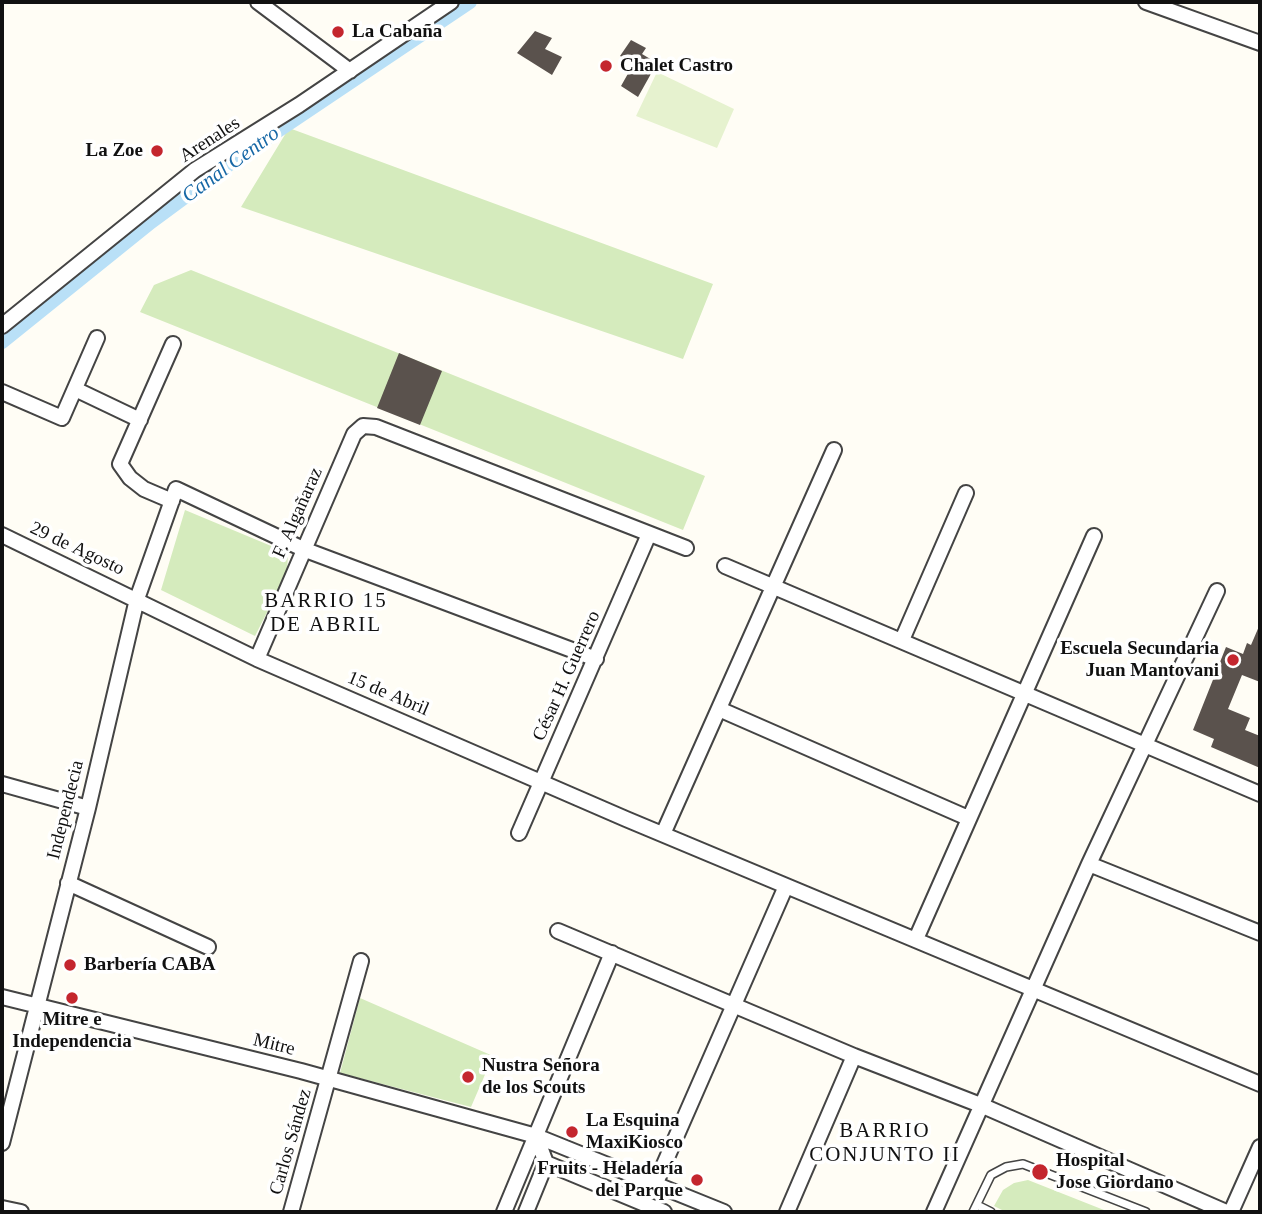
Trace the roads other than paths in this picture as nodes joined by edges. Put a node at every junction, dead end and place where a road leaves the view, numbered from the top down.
1 (258, 2) edge
2 (451, 2) edge
3 (1146, 2) edge
4 (1260, 43) edge
5 (350, 71) junction
6 (2, 326) edge
7 (97, 338) dead end
8 (173, 344) dead end
9 (75, 389) junction
10 (2, 392) edge
11 (140, 420) junction
12 (834, 450) dead end
13 (966, 493) dead end
14 (174, 495) junction
15 (649, 534) junction
16 (2, 535) edge
17 (1094, 536) dead end
18 (686, 548) dead end
19 (303, 549) junction
20 (725, 566) dead end
21 (773, 586) junction
22 (1217, 591) dead end
23 (137, 598) junction
24 (902, 640) junction
25 (257, 659) junction
26 (596, 659) junction
27 (1022, 695) junction
28 (719, 709) junction
29 (1144, 746) junction
30 (541, 781) junction
31 (2, 784) edge
32 (1260, 794) edge
33 (88, 808) junction
34 (968, 818) junction
35 (519, 833) dead end
36 (663, 834) junction
37 (1089, 864) junction
38 (68, 883) junction
39 (786, 886) junction
40 (558, 931) dead end
41 (1260, 933) edge
42 (916, 939) junction
43 (208, 947) dead end
44 (612, 953) junction
45 (361, 961) dead end
46 (1034, 988) junction
47 (2, 997) edge
48 (734, 1005) junction
49 (36, 1007) junction
50 (854, 1056) junction
51 (328, 1078) junction
52 (1260, 1084) edge
53 (983, 1106) junction
54 (536, 1136) junction
55 (2, 1143) edge
56 (1260, 1147) edge
57 (545, 1163) junction
58 (655, 1185) junction
59 (2, 1208) edge
60 (975, 1209) edge
61 (21, 1212) edge
62 (291, 1212) edge
63 (504, 1212) edge
64 (526, 1212) edge
65 (664, 1212) edge
66 (724, 1212) edge
67 (787, 1212) edge
68 (934, 1212) edge
69 (991, 1212) edge
70 (1146, 1212) edge
71 (1226, 1212) edge
72 (1231, 1212) edge

1 - 5 street
2 - 5 street, Arenales
3 - 4 street
5 - 6 street, Arenales
7 - 9 street
8 - 11 street
9 - 10 street
9 - 11 street
11 - 14 street
12 - 21 street
13 - 24 street
14 - 19 street
14 - 23 street, Independecia
15 - 18 street
15 - 19 street, F. Algañaraz
15 - 26 street, César H. Guerrero
16 - 23 street, 29 de Agosto
17 - 27 street
19 - 25 street, F. Algañaraz
19 - 26 street
20 - 21 street
21 - 24 street
21 - 28 street
22 - 29 street
23 - 25 street, 15 de Abril
23 - 33 street, Independecia
24 - 27 street
25 - 30 street, 15 de Abril
26 - 30 street, César H. Guerrero
27 - 29 street
27 - 34 street
28 - 34 street
28 - 36 street
29 - 32 street
29 - 37 street
30 - 35 street, César H. Guerrero
30 - 36 street, 15 de Abril
31 - 33 street
33 - 38 street, Independecia
34 - 42 street
36 - 39 street, 15 de Abril
37 - 41 street
37 - 46 street
38 - 43 street
38 - 49 street, Independecia
39 - 42 street, 15 de Abril
39 - 48 street
40 - 44 street
42 - 46 street, 15 de Abril
44 - 48 street
44 - 54 street
45 - 51 street, Carlos Sández
46 - 52 street, 15 de Abril
46 - 53 street
47 - 49 street, Mitre
48 - 50 street
48 - 58 street
49 - 51 street, Mitre
49 - 55 street, Independecia
50 - 53 street
50 - 67 street
51 - 54 street, Mitre
51 - 62 street, Carlos Sández
53 - 68 street
53 - 71 street
54 - 57 street
54 - 58 street, Mitre
54 - 63 street
56 - 72 street
57 - 64 street
57 - 65 street
58 - 66 street, Mitre
59 - 61 street
60 - 69 lane
60 - 70 lane

